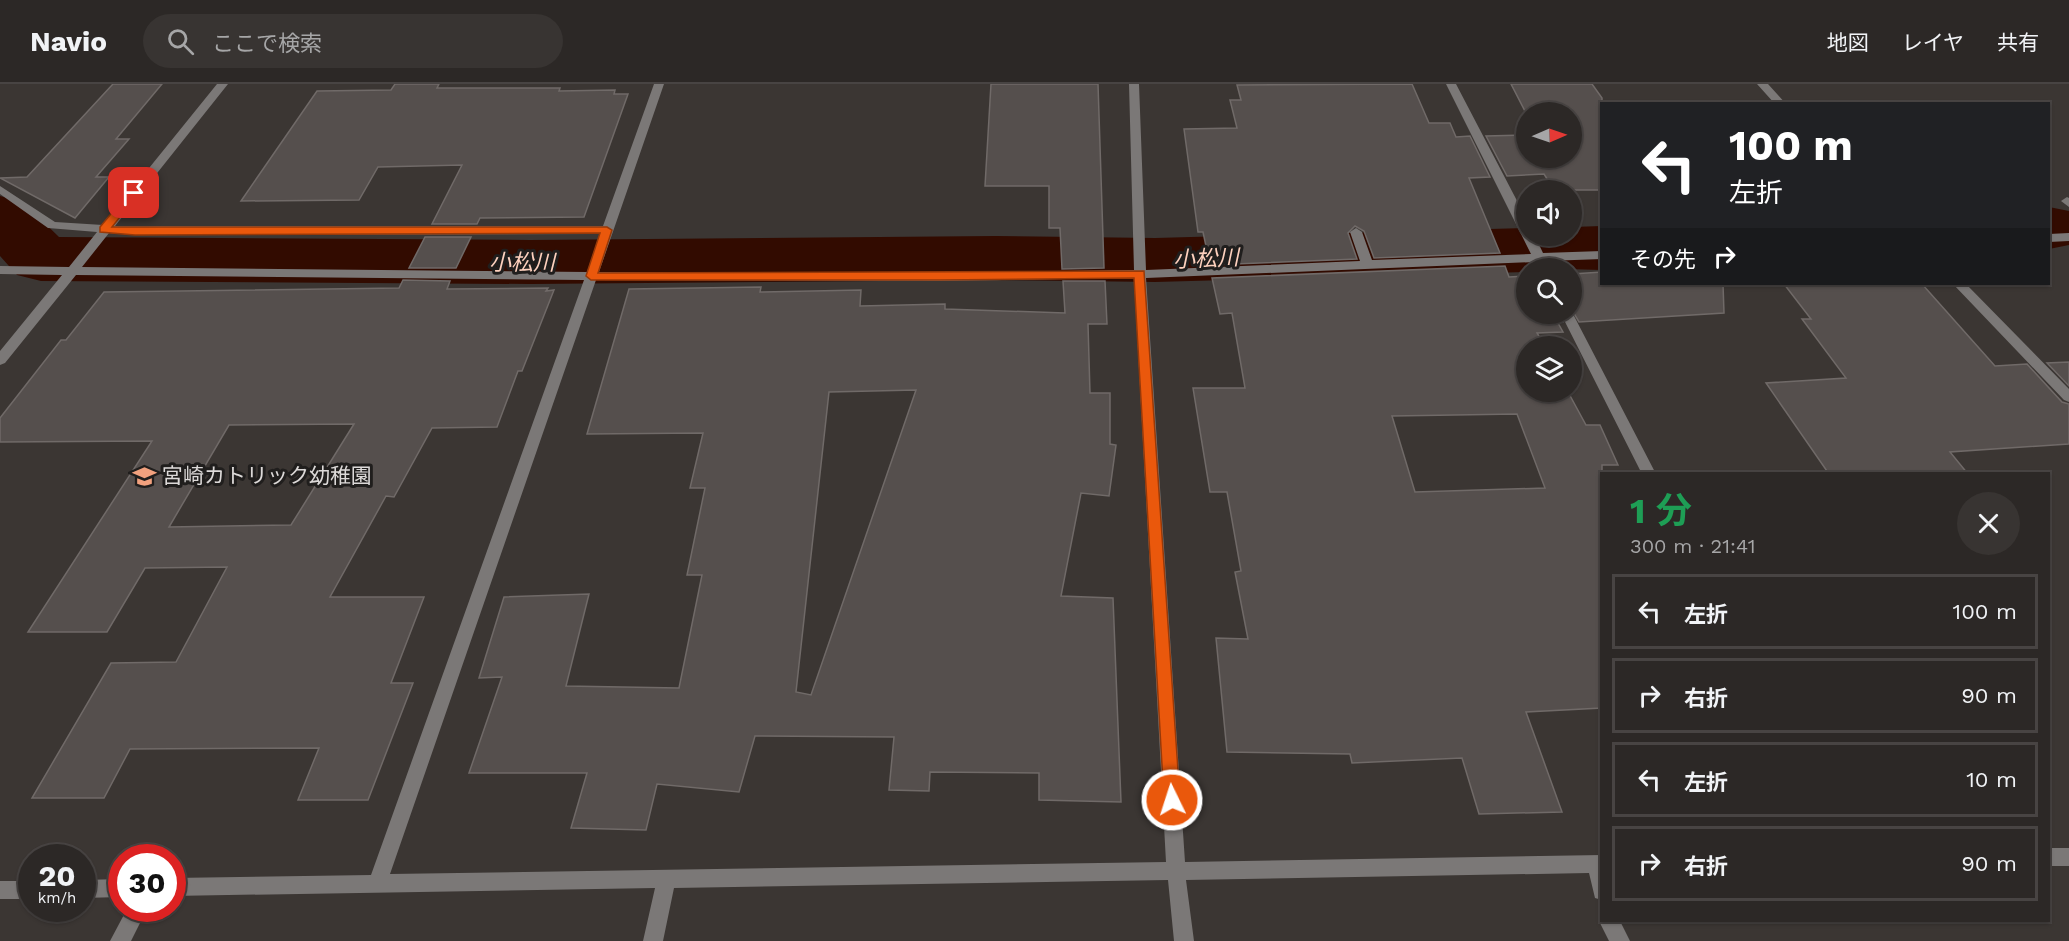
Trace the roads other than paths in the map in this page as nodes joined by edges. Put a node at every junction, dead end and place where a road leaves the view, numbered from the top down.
1 (224, 84) edge
2 (659, 84) edge
3 (1134, 84) edge
4 (1451, 84) edge
5 (1762, 84) edge
6 (1779, 102) edge
7 (0, 189) edge
8 (1516, 211) edge
9 (104, 230) junction
10 (607, 230) junction
11 (1356, 232) dead end
12 (2069, 237) edge
13 (2050, 238) edge
14 (1600, 255) edge
15 (1580, 258) edge
16 (1516, 263) edge
17 (1367, 264) junction
18 (2, 269) edge
19 (70, 271) junction
20 (1140, 274) junction
21 (591, 276) junction
22 (1960, 285) edge
23 (1572, 324) edge
24 (0, 360) edge
25 (2069, 397) edge
26 (1648, 472) edge
27 (2050, 857) edge
28 (2069, 857) edge
29 (1599, 864) edge
30 (1176, 871) junction
31 (666, 880) junction
32 (377, 885) junction
33 (186, 887) edge
34 (0, 890) edge
35 (18, 890) edge
36 (130, 922) edge
37 (1610, 922) edge
38 (120, 941) edge
39 (653, 941) edge
40 (1184, 941) edge
41 (1620, 941) edge

1 - 9 street
2 - 10 street
3 - 20 street
4 - 8 street
5 - 6 street
7 - 9 street
9 - 10 street
9 - 19 street
10 - 21 street
11 - 17 street
12 - 13 street
14 - 15 street
16 - 17 street
17 - 20 street
18 - 19 street
19 - 21 street
19 - 24 street
20 - 21 street
20 - 30 street
21 - 32 street
22 - 25 street
23 - 26 street
27 - 28 street
29 - 30 street
30 - 31 street
30 - 40 street
31 - 32 street
31 - 39 street
32 - 33 street
34 - 35 street
36 - 38 street
37 - 41 street

